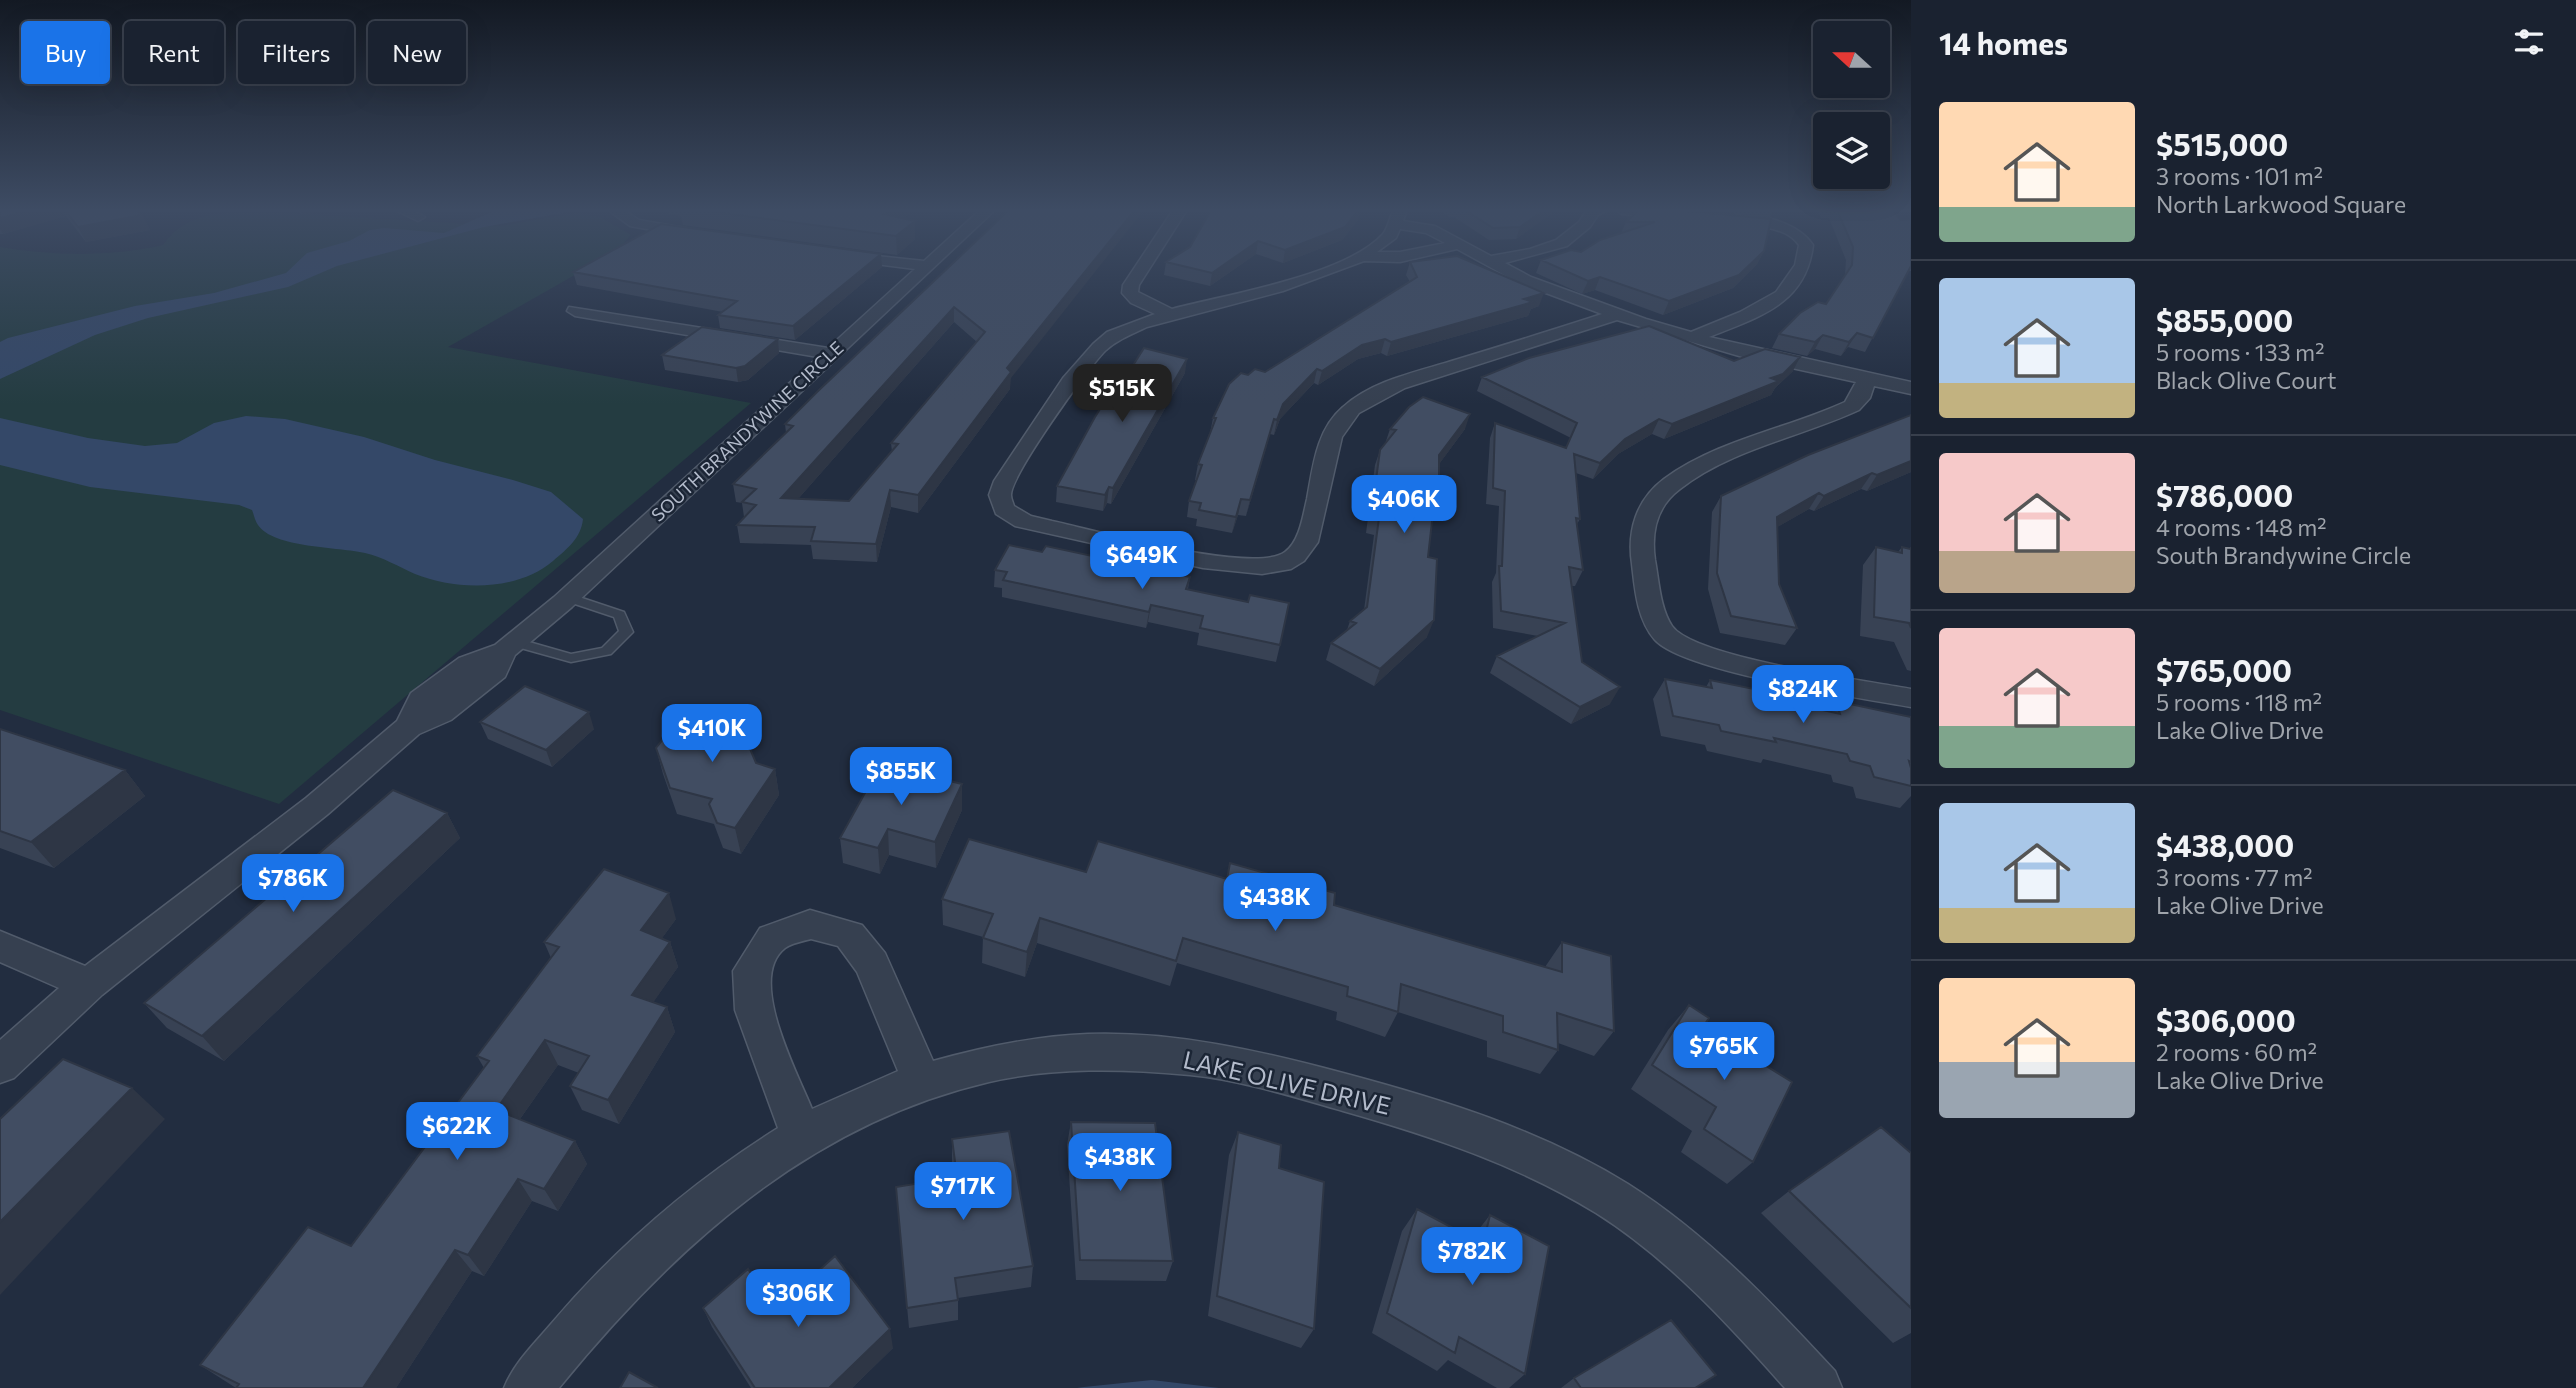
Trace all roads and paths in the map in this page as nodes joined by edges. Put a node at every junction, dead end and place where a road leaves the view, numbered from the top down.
1 (915, 275) edge
2 (1138, 275) edge
3 (1323, 275) edge
4 (1515, 275) edge
5 (1800, 275) edge
6 (575, 311) dead end
7 (1168, 313) junction
8 (1618, 315) junction
9 (1690, 338) junction
10 (829, 354) junction
11 (1866, 380) junction
12 (1911, 388) edge
13 (568, 597) junction
14 (509, 647) junction
15 (1911, 698) edge
16 (0, 946) edge
17 (89, 984) junction
18 (0, 1065) edge
19 (921, 1080) junction
20 (801, 1135) junction
21 (528, 1388) edge
22 (1818, 1388) edge

1 - 10 street, SOUTH BRANDYWINE CIRCLE
2 - 7 street
3 - 7 street
4 - 8 street
5 - 9 street
6 - 10 street
7 - 8 street
8 - 9 street
9 - 11 street
10 - 13 street, SOUTH BRANDYWINE CIRCLE
11 - 12 street
11 - 15 street
13 - 14 street, SOUTH BRANDYWINE CIRCLE
13 - 14 lane
14 - 17 street, SOUTH BRANDYWINE CIRCLE
16 - 17 street
17 - 18 street, SOUTH BRANDYWINE CIRCLE
19 - 20 street, LAKE OLIVE DRIVE
19 - 20 street
19 - 22 street, LAKE OLIVE DRIVE
20 - 21 street, LAKE OLIVE DRIVE

